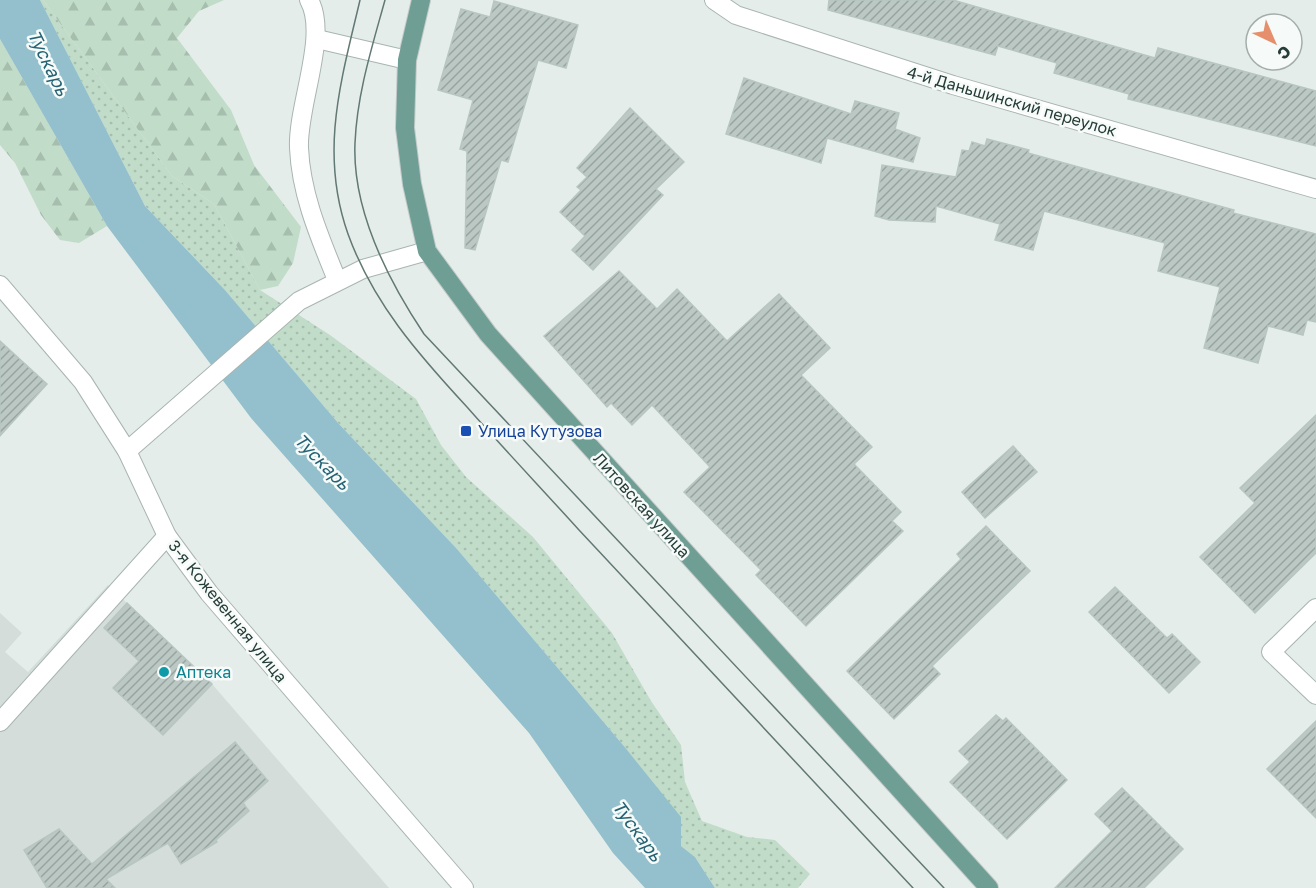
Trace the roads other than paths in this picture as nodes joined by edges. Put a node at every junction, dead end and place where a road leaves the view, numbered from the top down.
1 (309, 0) edge
2 (422, 0) edge
3 (714, 0) edge
4 (317, 39) junction
5 (407, 60) junction
6 (1316, 189) edge
7 (427, 251) junction
8 (336, 280) junction
9 (0, 285) edge
10 (127, 451) junction
11 (167, 536) junction
12 (1316, 608) edge
13 (1316, 695) edge
14 (0, 722) edge
15 (464, 888) edge
16 (989, 888) edge

1 - 4 street
2 - 5 main road, Литовская улица
3 - 6 street, 4-й Даньшинский переулок
4 - 5 street
4 - 8 street
5 - 7 main road, Литовская улица
7 - 8 street
7 - 16 main road, Литовская улица
8 - 10 street
9 - 10 street, 3-я Кожевенная улица
10 - 11 street, 3-я Кожевенная улица
11 - 14 street
11 - 15 street, 3-я Кожевенная улица
12 - 13 street

